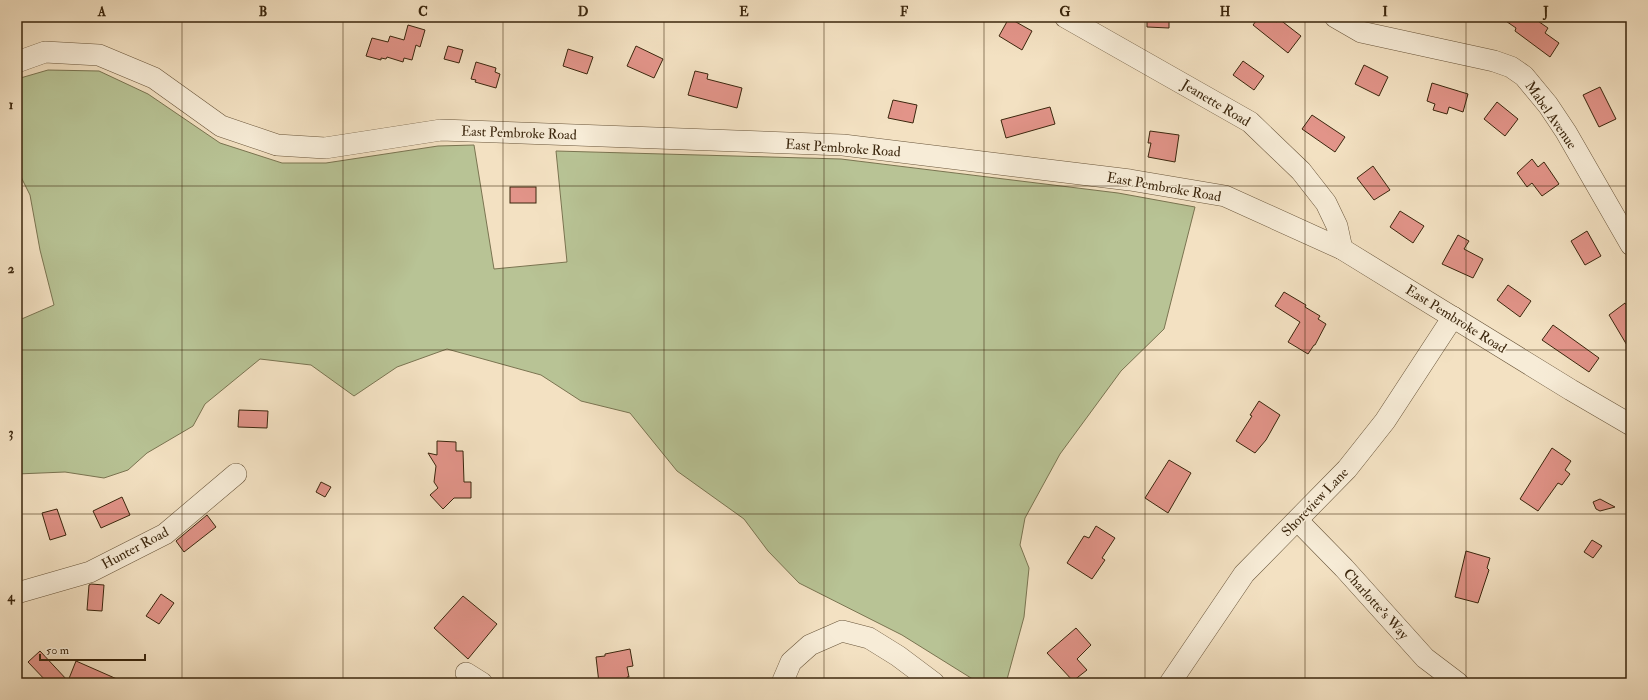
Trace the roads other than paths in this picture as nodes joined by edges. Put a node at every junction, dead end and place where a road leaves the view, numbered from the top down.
1 (1065, 17) edge
2 (1335, 17) edge
3 (17, 62) edge
4 (1631, 245) edge
5 (1342, 249) junction
6 (1453, 317) junction
7 (1631, 425) edge
8 (236, 474) dead end
9 (1298, 522) junction
10 (17, 593) edge
11 (782, 683) edge
12 (934, 683) edge
13 (1170, 683) edge
14 (1458, 683) edge

1 - 5 street, Jeanette Road
2 - 4 street, Mabel Avenue
3 - 5 street, East Pembroke Road
5 - 6 street, East Pembroke Road
6 - 7 street, East Pembroke Road
6 - 9 street, Shoreview Lane
8 - 10 street, Hunter Road
9 - 13 street, Shoreview Lane
9 - 14 street, Charlotte's Way
11 - 12 street

